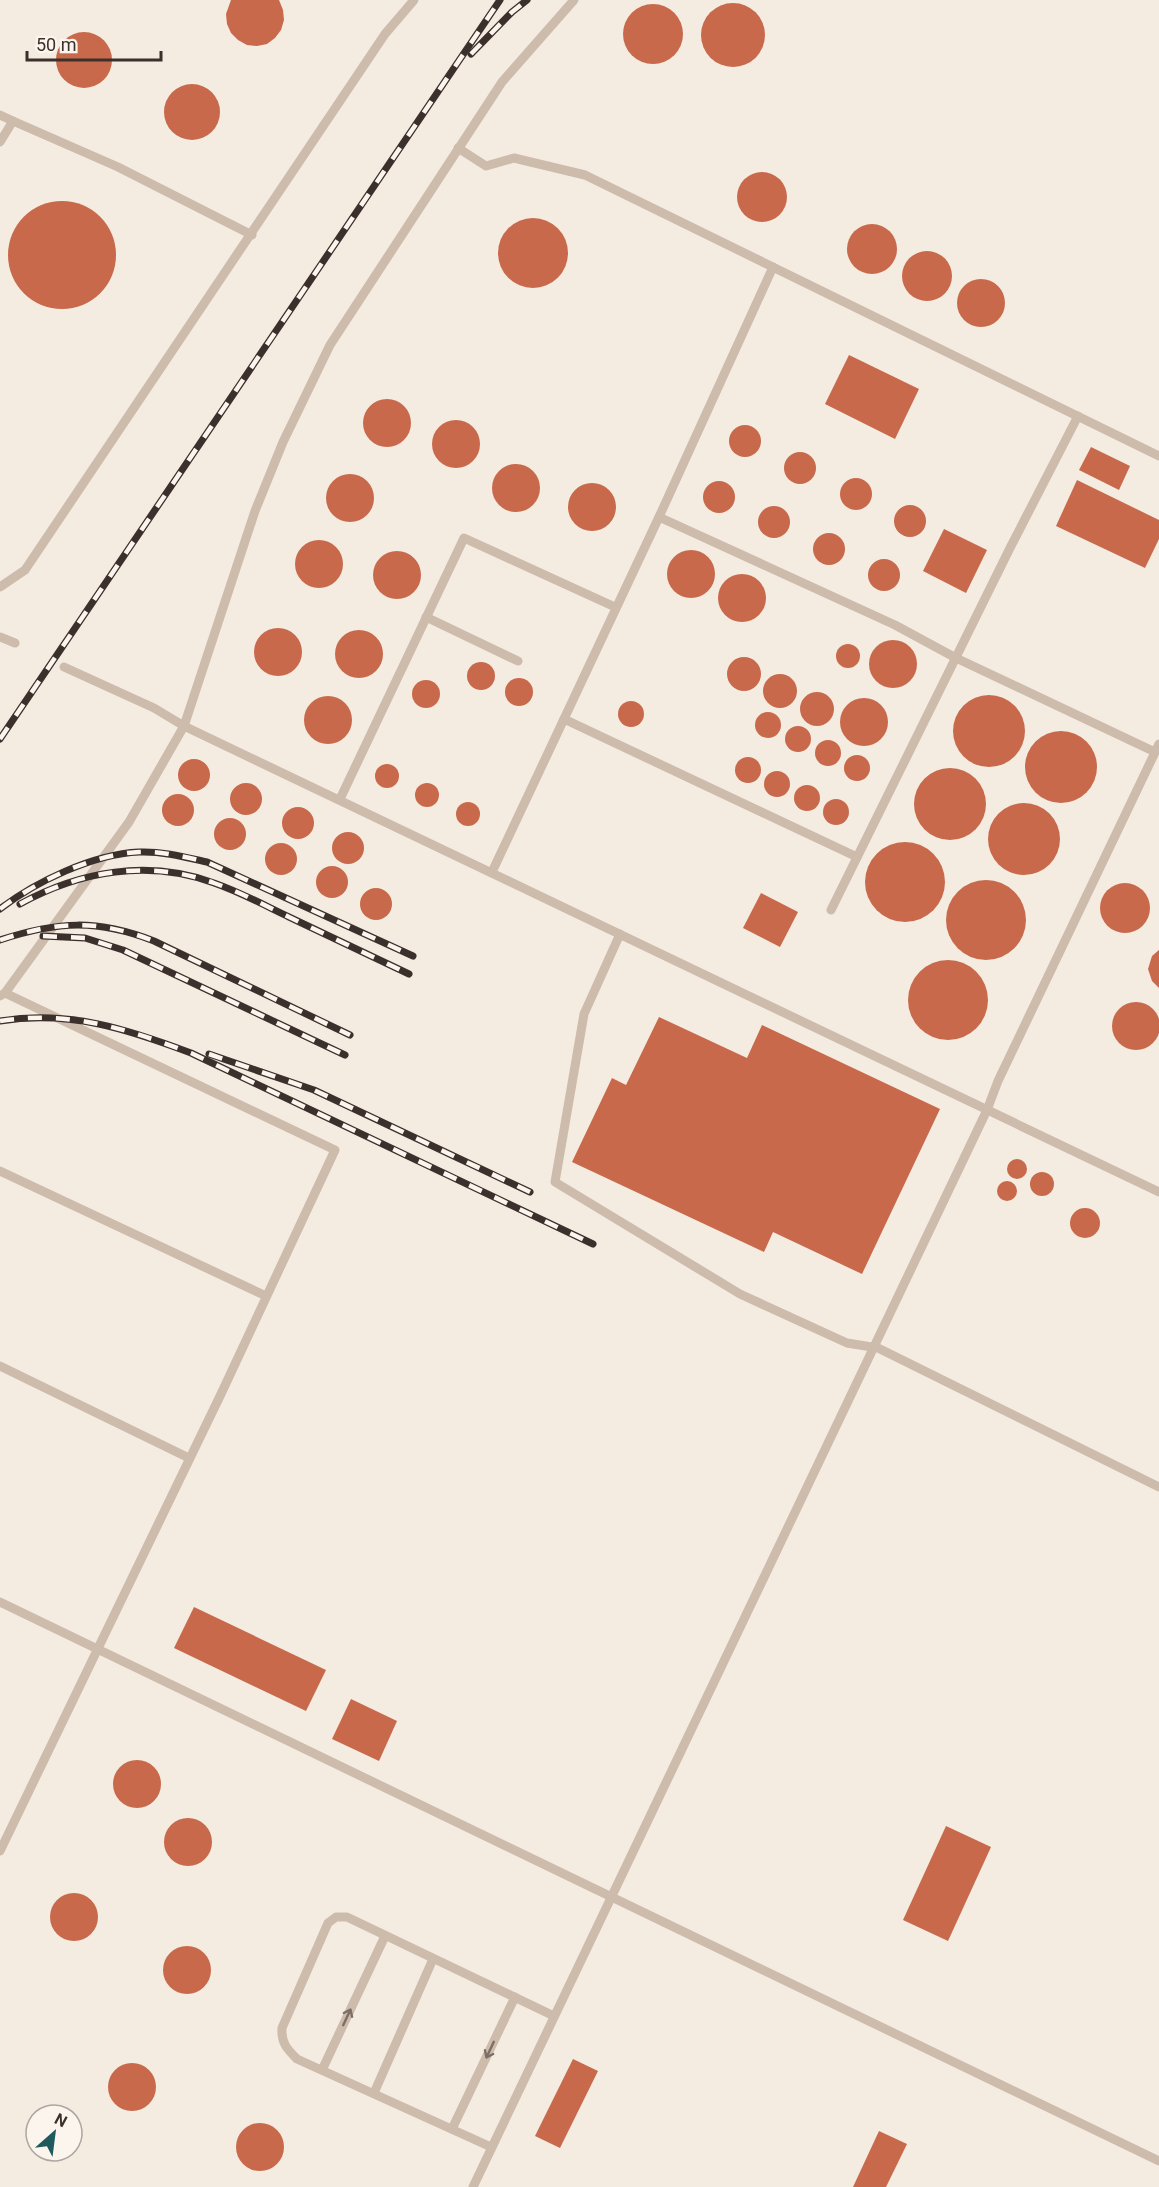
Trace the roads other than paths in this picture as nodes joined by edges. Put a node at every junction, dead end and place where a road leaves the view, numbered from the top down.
1 (414, 0) edge
2 (574, 0) edge
3 (0, 115) edge
4 (13, 122) junction
5 (0, 142) edge
6 (458, 148) junction
7 (252, 235) junction
8 (773, 267) junction
9 (1078, 416) junction
10 (1159, 456) edge
11 (659, 517) junction
12 (0, 587) edge
13 (615, 608) junction
14 (426, 617) junction
15 (0, 637) edge
16 (15, 644) dead end
17 (956, 658) junction
18 (518, 661) dead end
19 (64, 667) dead end
20 (564, 718) junction
21 (184, 726) junction
22 (1157, 748) edge
23 (340, 799) junction
24 (857, 857) junction
25 (492, 872) junction
26 (831, 910) dead end
27 (620, 934) junction
28 (2, 994) edge
29 (987, 1110) junction
30 (0, 1171) edge
31 (1159, 1192) edge
32 (266, 1296) junction
33 (874, 1347) junction
34 (0, 1366) edge
35 (189, 1458) junction
36 (1159, 1487) edge
37 (0, 1602) edge
38 (97, 1649) junction
39 (0, 1851) edge
40 (611, 1897) junction
41 (385, 1936) junction
42 (433, 1959) junction
43 (515, 1997) junction
44 (554, 2016) junction
45 (322, 2070) junction
46 (374, 2093) junction
47 (452, 2129) junction
48 (492, 2147) junction
49 (1159, 2161) edge
50 (472, 2187) edge

1 - 7 lane
2 - 6 lane
3 - 4 lane
4 - 5 lane
4 - 7 lane
6 - 8 lane
6 - 21 lane
7 - 12 lane
8 - 9 lane
8 - 11 lane
9 - 10 lane
9 - 17 lane
11 - 13 lane
11 - 17 lane
13 - 14 lane
13 - 20 lane
14 - 18 lane
14 - 23 lane
15 - 16 lane
17 - 22 lane
17 - 24 lane
19 - 21 lane
20 - 24 lane
20 - 25 lane
21 - 23 lane
21 - 28 lane
22 - 29 lane
23 - 25 lane
24 - 26 lane
25 - 27 lane
27 - 29 lane
27 - 33 lane
28 - 32 lane
29 - 31 lane
29 - 33 lane
30 - 32 lane
32 - 35 lane
33 - 36 lane
33 - 40 lane
34 - 35 lane
35 - 38 lane
37 - 38 lane
38 - 39 lane
38 - 40 lane
40 - 44 lane
40 - 49 lane
41 - 42 lane
45 -> 41 lane
41 - 45 lane
42 - 43 lane
42 - 46 lane
43 - 44 lane
43 -> 47 lane
44 - 48 lane
45 - 46 lane
46 - 47 lane
47 - 48 lane
48 - 50 lane

